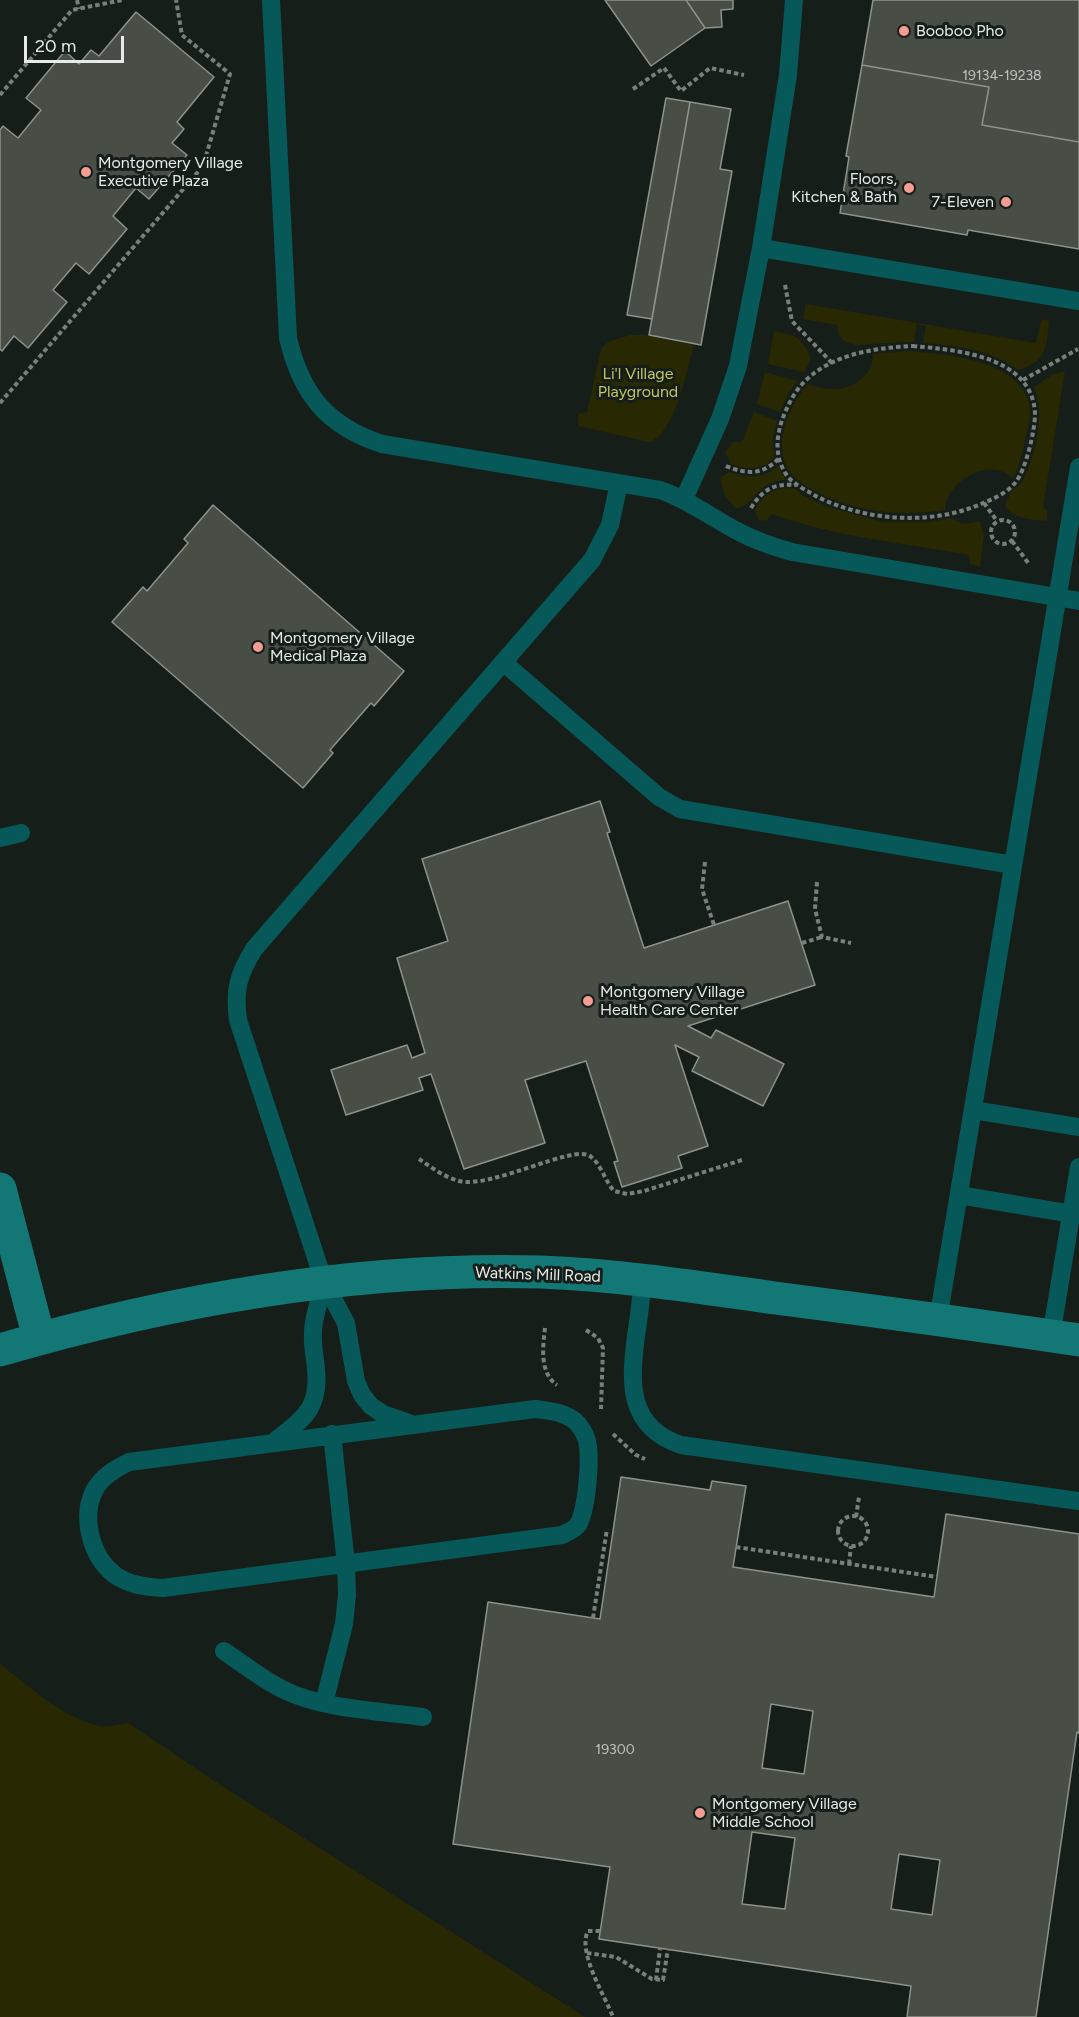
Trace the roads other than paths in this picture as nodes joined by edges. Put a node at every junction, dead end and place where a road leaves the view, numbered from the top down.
1 (271, 0) edge
2 (794, 0) edge
3 (761, 248) junction
4 (1079, 301) edge
5 (1079, 467) edge
6 (619, 483) junction
7 (684, 499) junction
8 (1058, 597) junction
9 (1079, 601) edge
10 (503, 662) junction
11 (21, 833) dead end
12 (0, 838) edge
13 (1013, 865) junction
14 (973, 1110) junction
15 (1079, 1127) edge
16 (1079, 1167) edge
17 (0, 1189) edge
18 (959, 1195) junction
19 (1075, 1215) edge
20 (644, 1280) junction
21 (324, 1282) junction
22 (938, 1320) junction
23 (39, 1338) junction
24 (1065, 1338) edge
25 (0, 1350) edge
26 (411, 1424) junction
27 (332, 1434) junction
28 (273, 1442) junction
29 (1079, 1502) edge
30 (346, 1564) junction
31 (224, 1651) dead end
32 (324, 1703) junction
33 (423, 1717) dead end

1 - 6 lane
2 - 3 lane
3 - 4 lane
3 - 7 lane
5 - 8 lane
6 - 7 lane
6 - 10 lane
7 - 8 lane
8 - 9 lane
8 - 13 lane
10 - 13 lane
10 - 21 lane
11 - 12 lane
13 - 14 lane
14 - 15 lane
14 - 18 lane
16 - 19 lane
17 - 23 street
18 - 19 lane
18 - 22 lane
19 - 24 lane
20 - 21 street, Watkins Mill Road
20 - 22 street, Watkins Mill Road
20 - 29 lane
21 - 23 street, Watkins Mill Road
21 - 26 lane
21 - 28 lane
22 - 24 street, Watkins Mill Road
23 - 25 street, Watkins Mill Road
26 - 27 lane
26 - 30 lane
27 - 28 lane
27 - 30 lane
28 - 30 lane
30 - 32 lane
31 - 32 lane
32 - 33 lane

